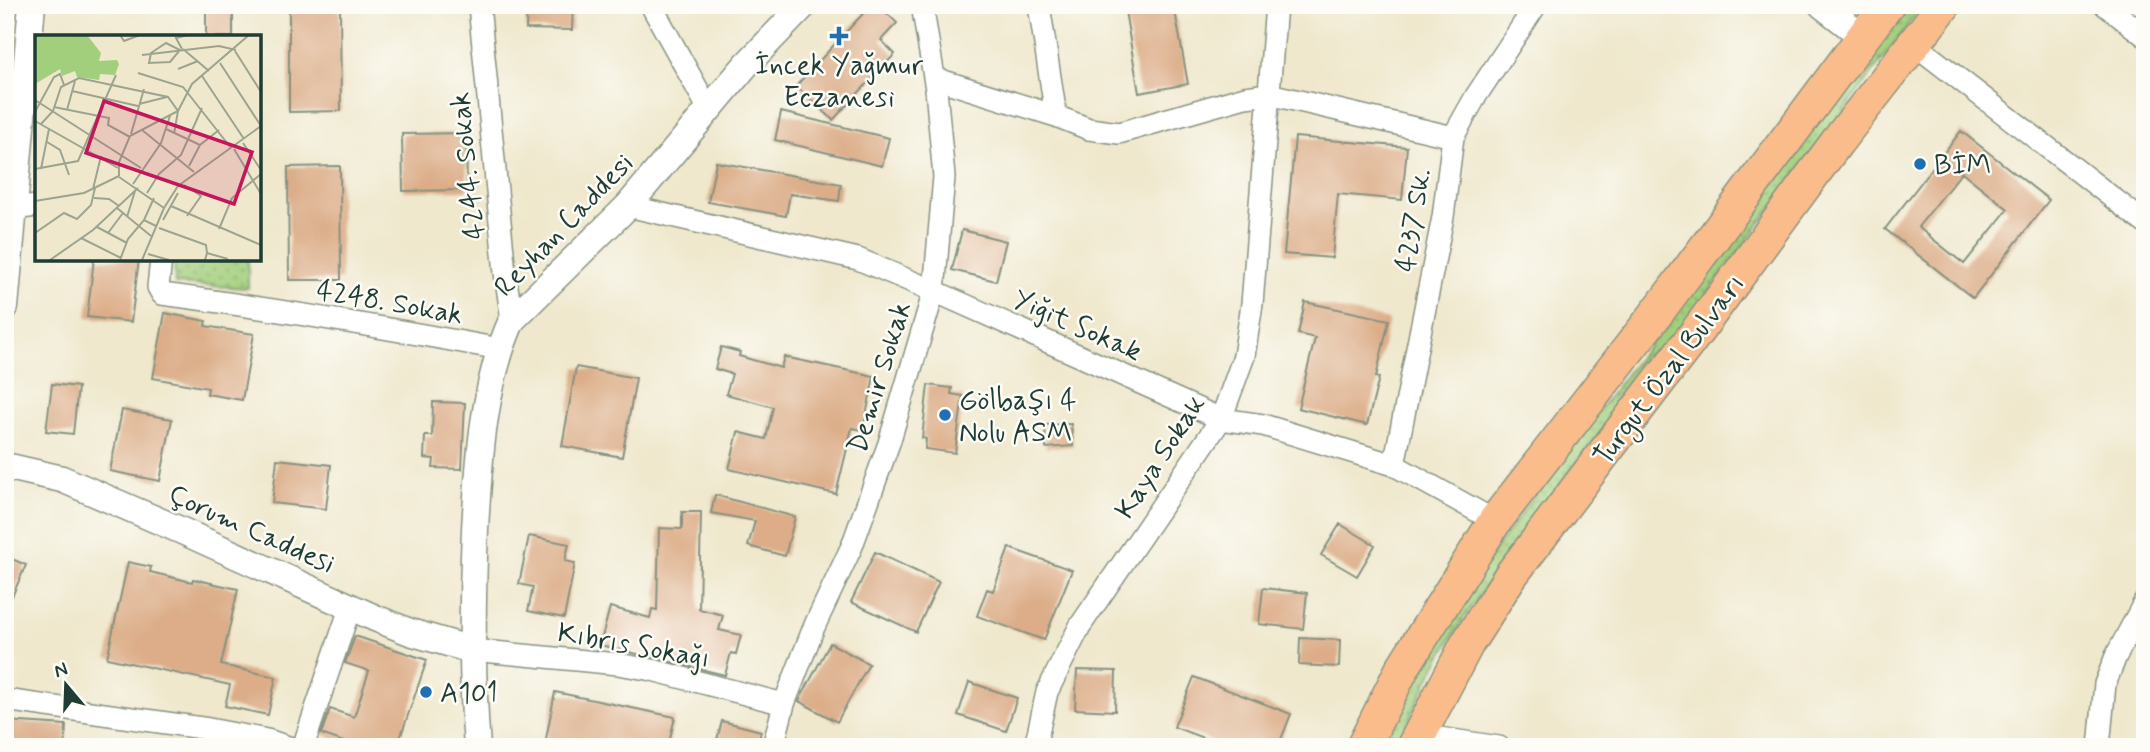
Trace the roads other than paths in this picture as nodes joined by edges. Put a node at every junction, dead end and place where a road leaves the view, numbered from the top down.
1 (32, 5) edge
2 (479, 5) edge
3 (650, 5) edge
4 (804, 5) edge
5 (922, 5) edge
6 (1039, 5) edge
7 (1276, 5) edge
8 (1536, 5) edge
9 (1822, 5) edge
10 (1887, 5) edge
11 (1944, 5) edge
12 (2105, 5) edge
13 (2145, 36) edge
14 (1863, 37) junction
15 (1914, 44) junction
16 (934, 78) junction
17 (1269, 94) junction
18 (708, 108) junction
19 (1056, 116) junction
20 (1453, 137) junction
21 (628, 206) junction
22 (19, 208) edge
23 (2145, 223) edge
24 (161, 261) edge
25 (934, 290) junction
26 (5, 307) edge
27 (513, 320) junction
28 (500, 349) junction
29 (1222, 419) junction
30 (1394, 465) junction
31 (5, 466) edge
32 (1495, 521) junction
33 (2145, 601) edge
34 (351, 608) junction
35 (472, 650) junction
36 (5, 699) edge
37 (784, 704) junction
38 (209, 738) edge
39 (1416, 741) edge
40 (288, 747) edge
41 (303, 747) edge
42 (477, 747) edge
43 (773, 747) edge
44 (1035, 747) edge
45 (1363, 747) edge
46 (1499, 747) edge
47 (2099, 747) edge

1 - 22 street
2 - 27 street, 4244. Sokak
3 - 18 street
4 - 18 street, Reyhan Caddesi
5 - 16 street, Demir Sokak
6 - 19 street
7 - 17 street, Kaya Sokak
8 - 20 street, 4237 Sk.
9 - 14 street
10 - 14 main road, Turgut Özal Bulvarı
11 - 15 main road, Turgut Özal Bulvarı
12 - 13 street
14 - 32 main road, Turgut Özal Bulvarı
15 - 23 street
15 - 39 main road, Turgut Özal Bulvarı
16 - 19 street
16 - 25 street, Demir Sokak
17 - 19 street
17 - 20 street
17 - 29 street, Kaya Sokak
18 - 21 street, Reyhan Caddesi
20 - 30 street, 4237 Sk.
21 - 25 street, Yiğit Sokak
21 - 27 street, Reyhan Caddesi
22 - 26 street
24 - 28 street, 4248. Sokak
25 - 29 street, Yiğit Sokak
25 - 37 street, Demir Sokak
27 - 28 street, Reyhan Caddesi
28 - 35 street, Reyhan Caddesi
29 - 30 street, Yiğit Sokak
29 - 44 street, Kaya Sokak
30 - 32 street, Yiğit Sokak
31 - 34 street, Çorum Caddesi
32 - 45 main road, Turgut Özal Bulvarı
33 - 47 street
34 - 35 street, Çorum Caddesi
34 - 41 street
35 - 37 street, Kıbrıs Sokağı
35 - 42 street, Reyhan Caddesi
36 - 38 street
37 - 43 street, Demir Sokak
38 - 40 street
39 - 46 street

